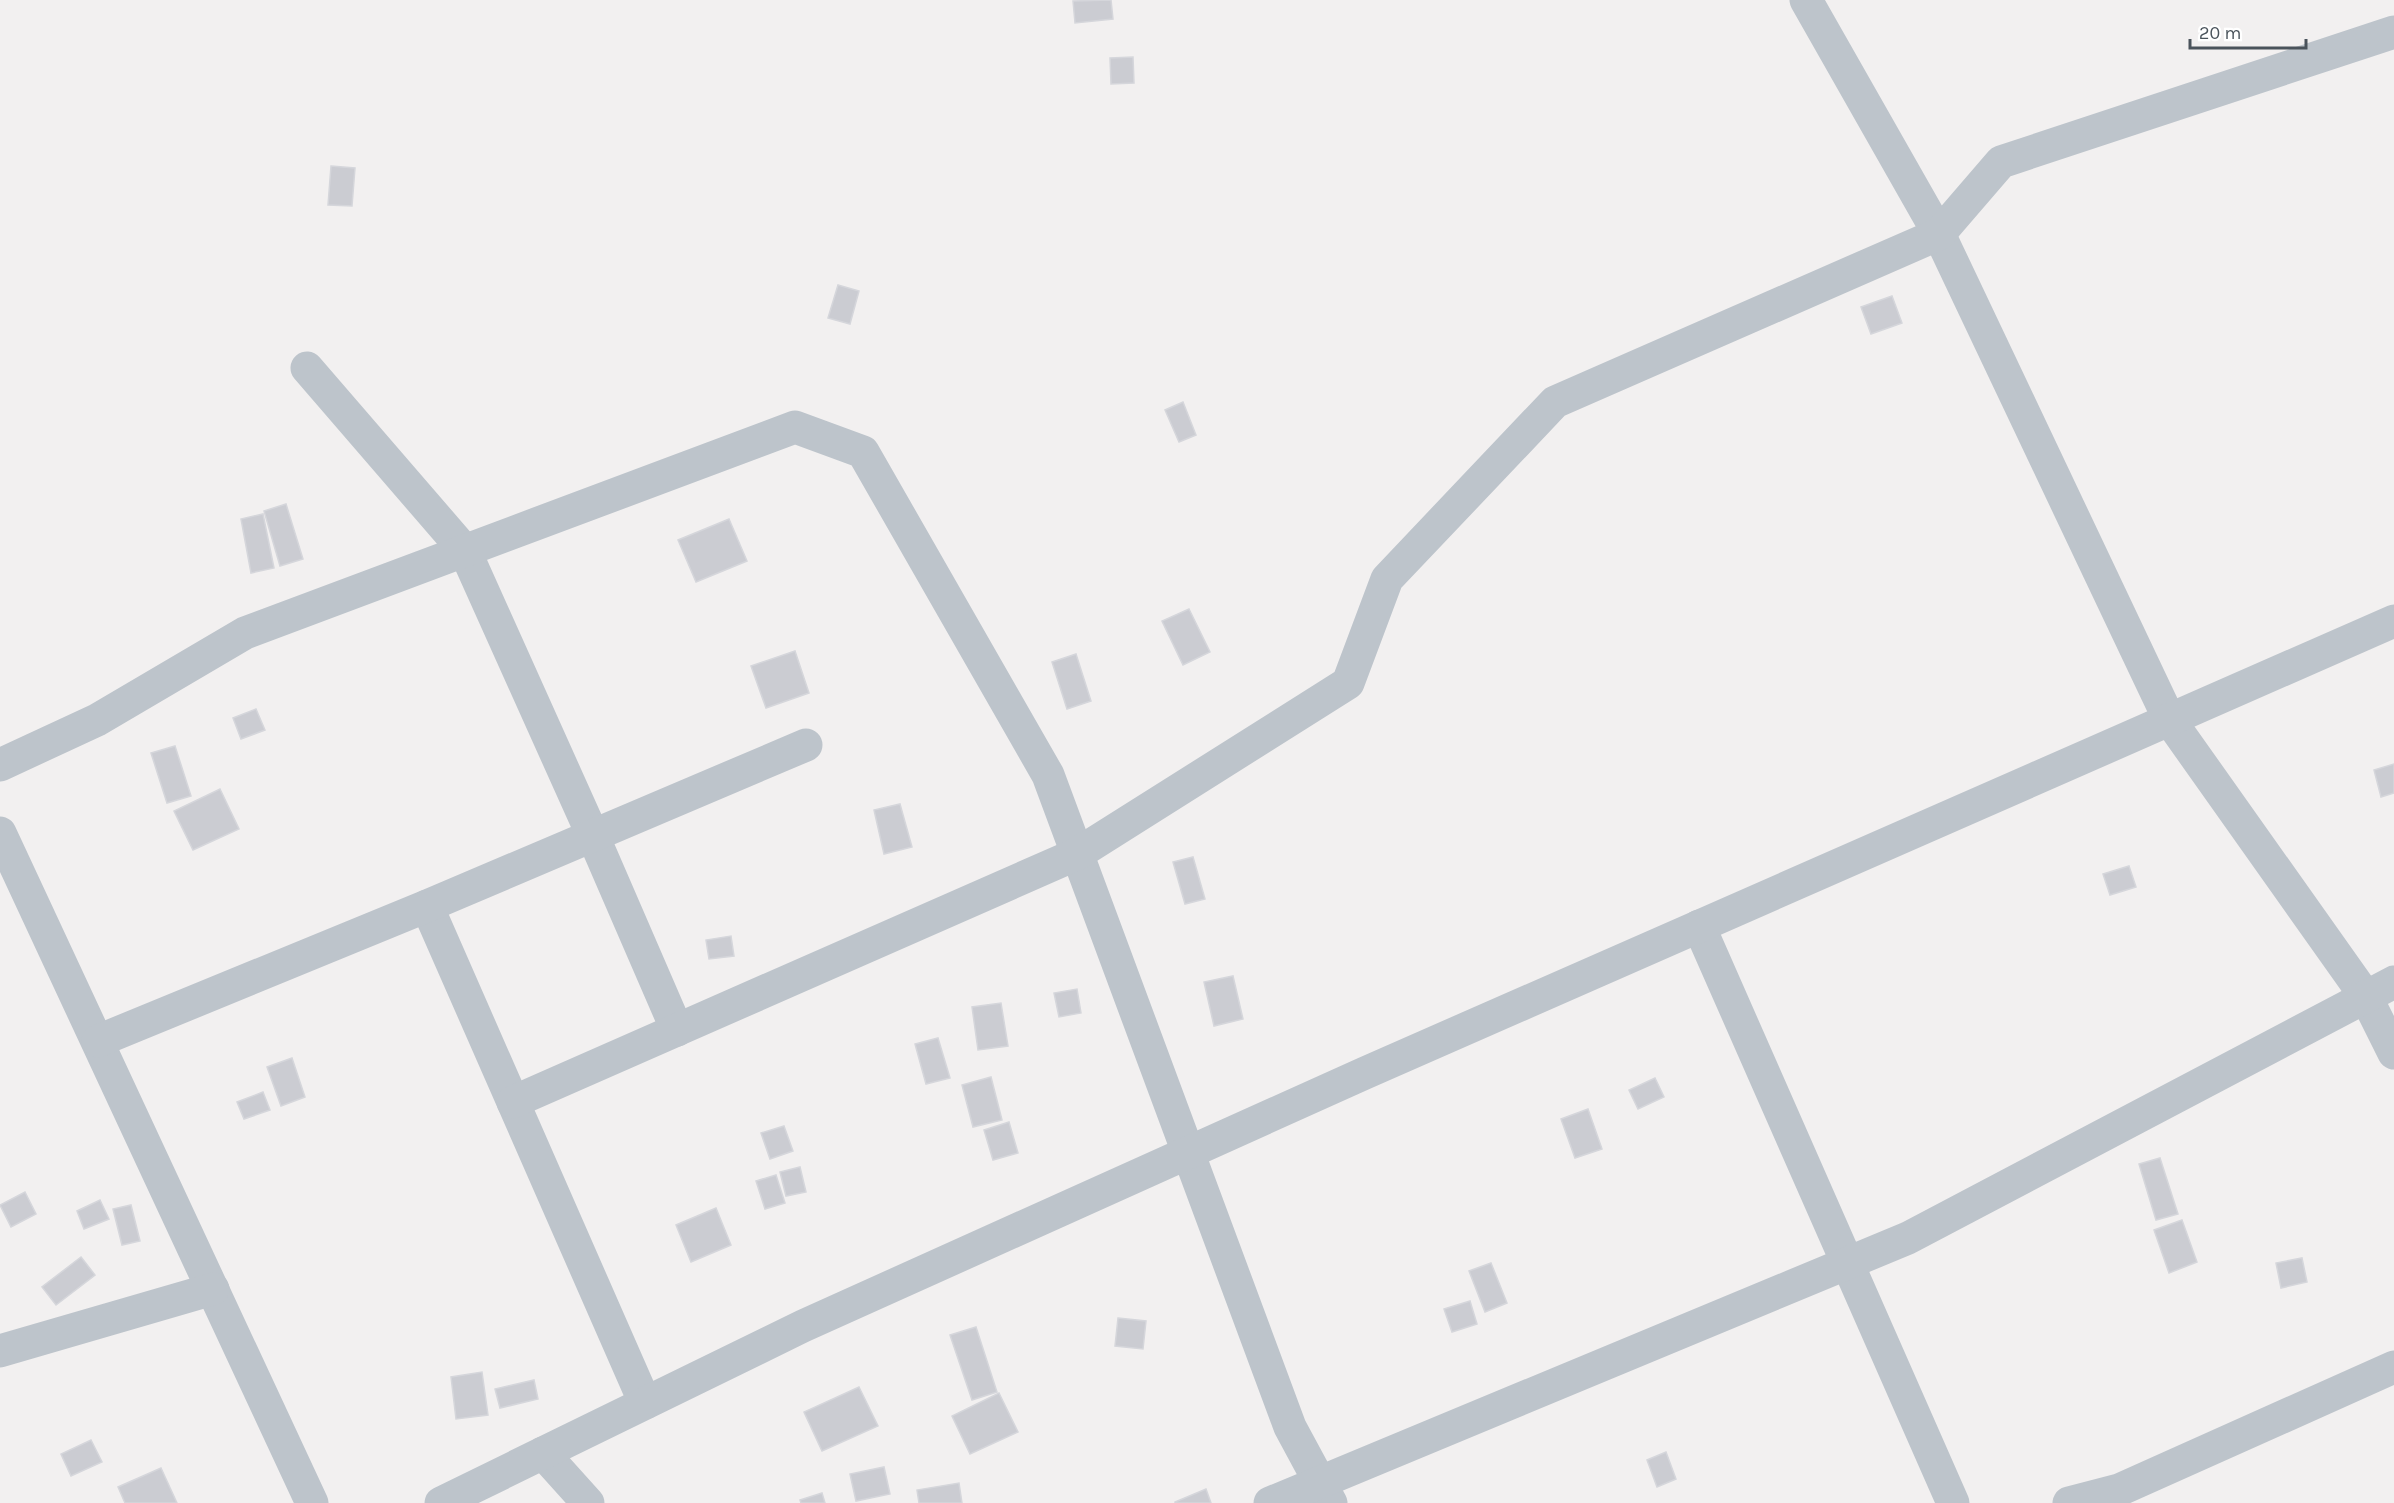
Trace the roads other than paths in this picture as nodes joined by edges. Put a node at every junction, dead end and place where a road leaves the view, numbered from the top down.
1 (1806, 0) edge
2 (2394, 32) edge
3 (1939, 234) junction
4 (307, 368) dead end
5 (465, 551) junction
6 (2394, 621) edge
7 (2169, 719) junction
8 (806, 745) dead end
9 (0, 765) edge
10 (0, 832) edge
11 (593, 836) junction
12 (1077, 854) junction
13 (428, 906) junction
14 (1699, 926) junction
15 (2380, 989) edge
16 (677, 1030) junction
17 (98, 1041) junction
18 (2394, 1053) edge
19 (513, 1102) junction
20 (1187, 1153) junction
21 (1847, 1263) junction
22 (213, 1289) junction
23 (0, 1351) edge
24 (2394, 1367) edge
25 (645, 1403) junction
26 (543, 1453) junction
27 (1325, 1492) edge
28 (312, 1503) edge
29 (441, 1503) edge
30 (588, 1503) edge
31 (1270, 1503) edge
32 (1953, 1503) edge
33 (2069, 1503) edge

1 - 3 street
2 - 3 street
3 - 7 street
3 - 12 street
4 - 5 street
5 - 9 street
5 - 11 street
5 - 12 street
6 - 7 street
7 - 14 street
7 - 15 street
8 - 11 street
10 - 17 street
11 - 13 street
11 - 16 street
12 - 16 street
12 - 20 street
13 - 17 street
13 - 19 street
14 - 20 street
14 - 21 street
15 - 18 street
15 - 21 street
16 - 19 street
17 - 22 street
19 - 25 street
20 - 25 street
20 - 27 street
21 - 27 street
21 - 32 street
22 - 23 street
22 - 28 street
24 - 33 street
25 - 26 street
26 - 29 street
26 - 30 street
27 - 31 street

